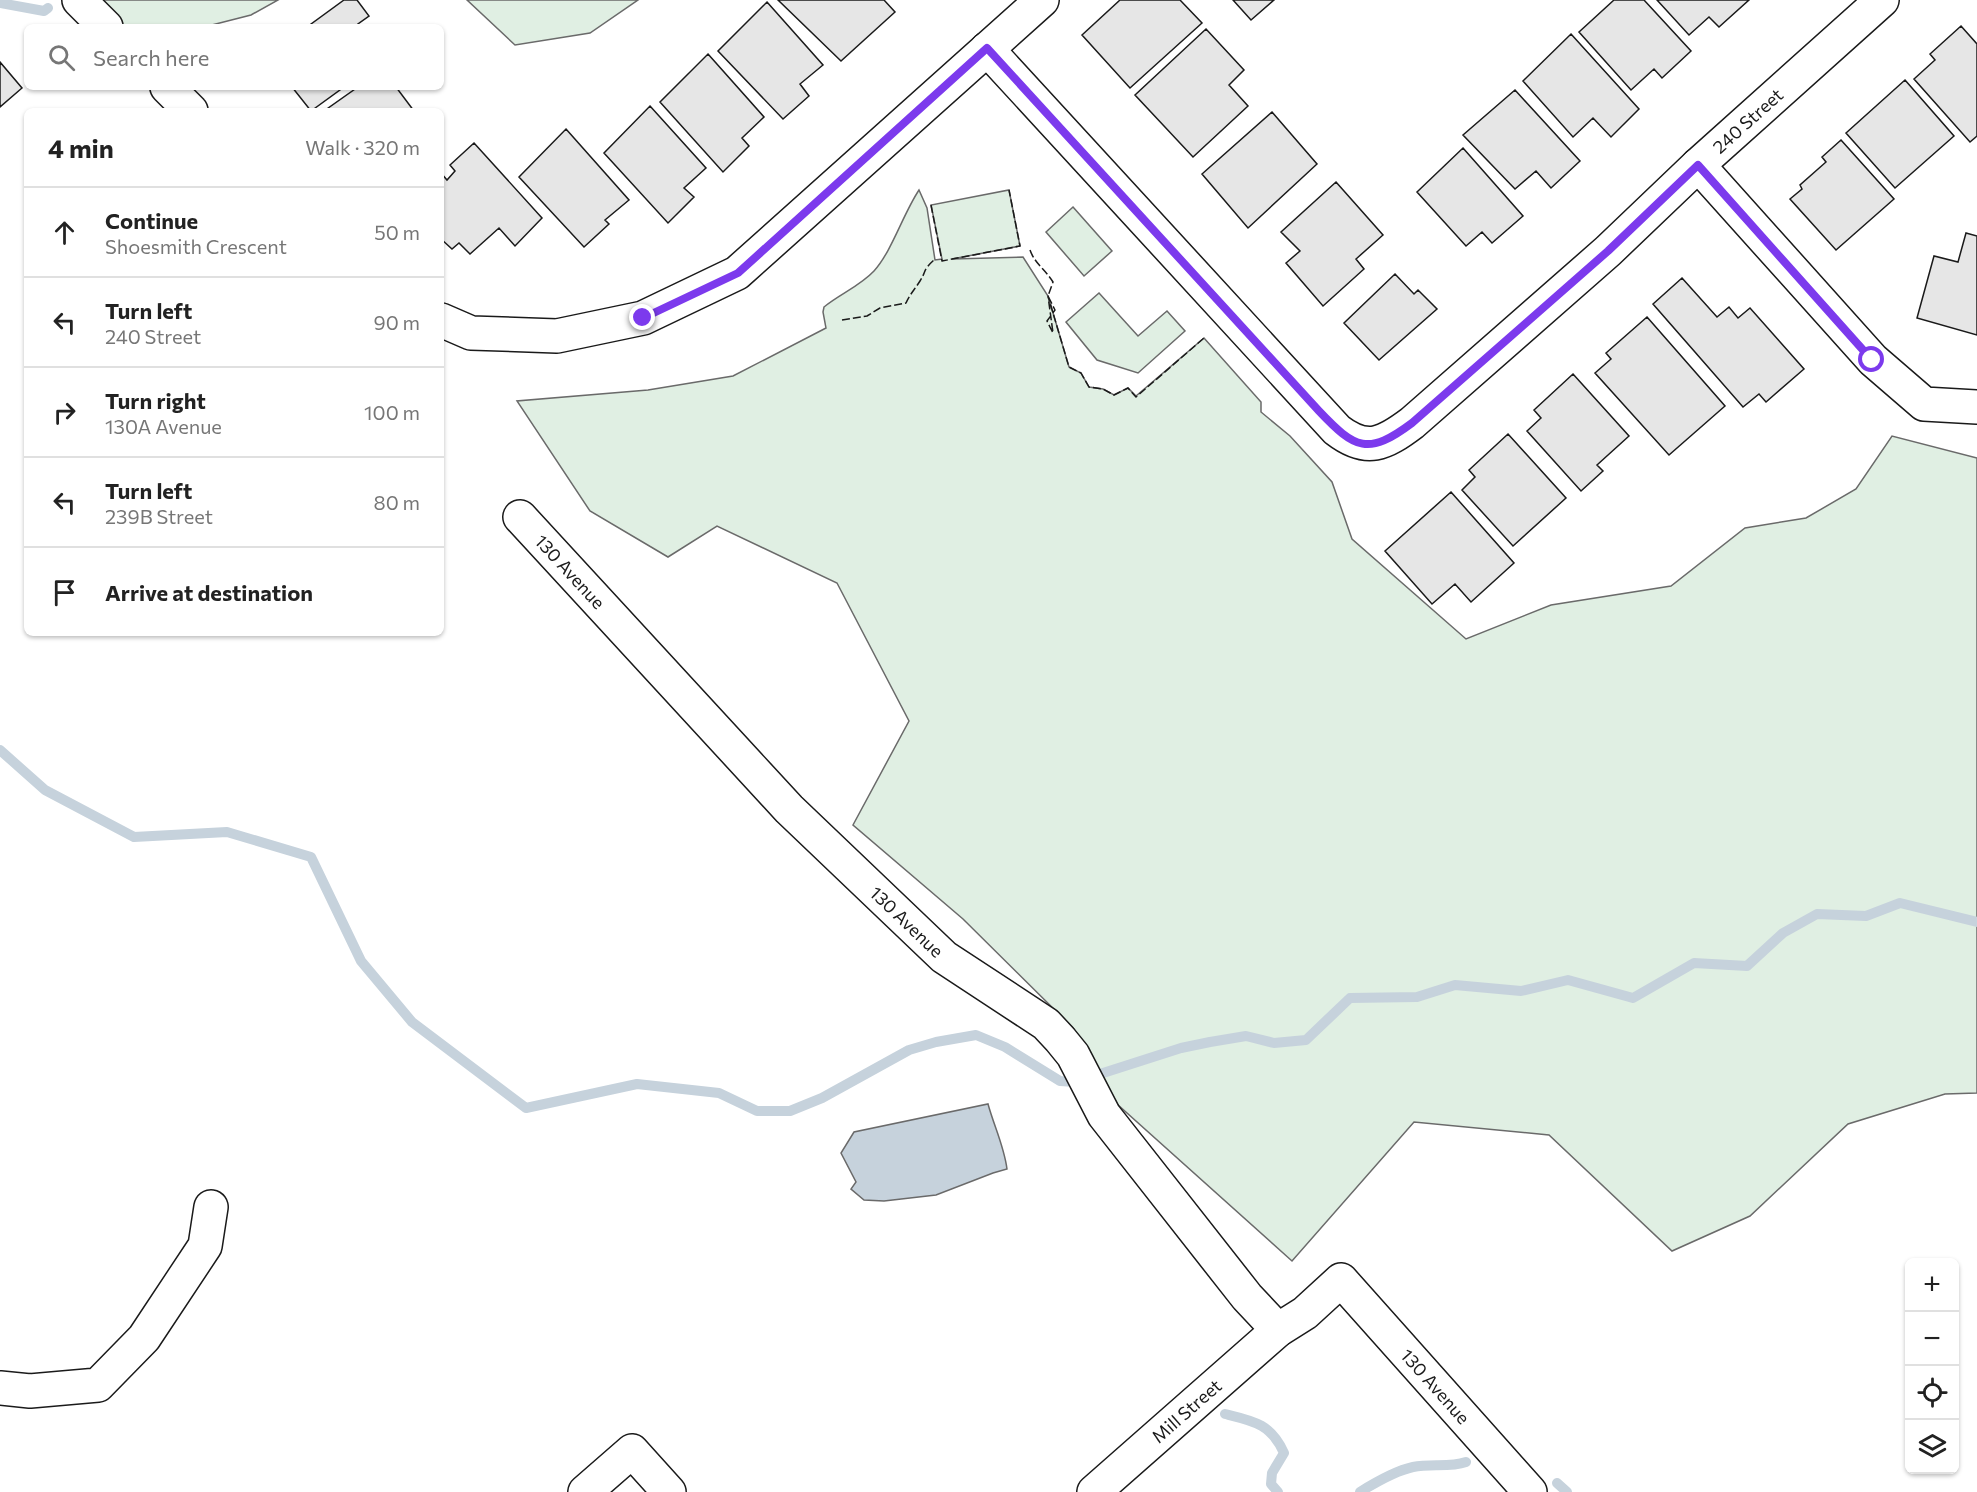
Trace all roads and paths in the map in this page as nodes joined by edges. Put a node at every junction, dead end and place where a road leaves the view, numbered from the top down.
1 (79, 0) edge
2 (1042, 0) edge
3 (1882, 0) edge
4 (103, 24) edge
5 (987, 48) junction
6 (170, 90) edge
7 (188, 108) edge
8 (1698, 165) junction
9 (444, 321) edge
10 (1977, 407) edge
11 (520, 517) dead end
12 (211, 1207) dead end
13 (1278, 1330) junction
14 (0, 1388) edge
15 (585, 1492) edge
16 (669, 1492) edge
17 (1094, 1492) edge
18 (1530, 1492) edge

1 - 4 street
2 - 5 street
3 - 8 street, 240 Street
5 - 8 street, 240 Street
5 - 9 street
6 - 7 street
8 - 10 street
11 - 13 street, 130 Avenue
12 - 14 street
13 - 17 street, Mill Street
13 - 18 street, 130 Avenue
15 - 16 street

